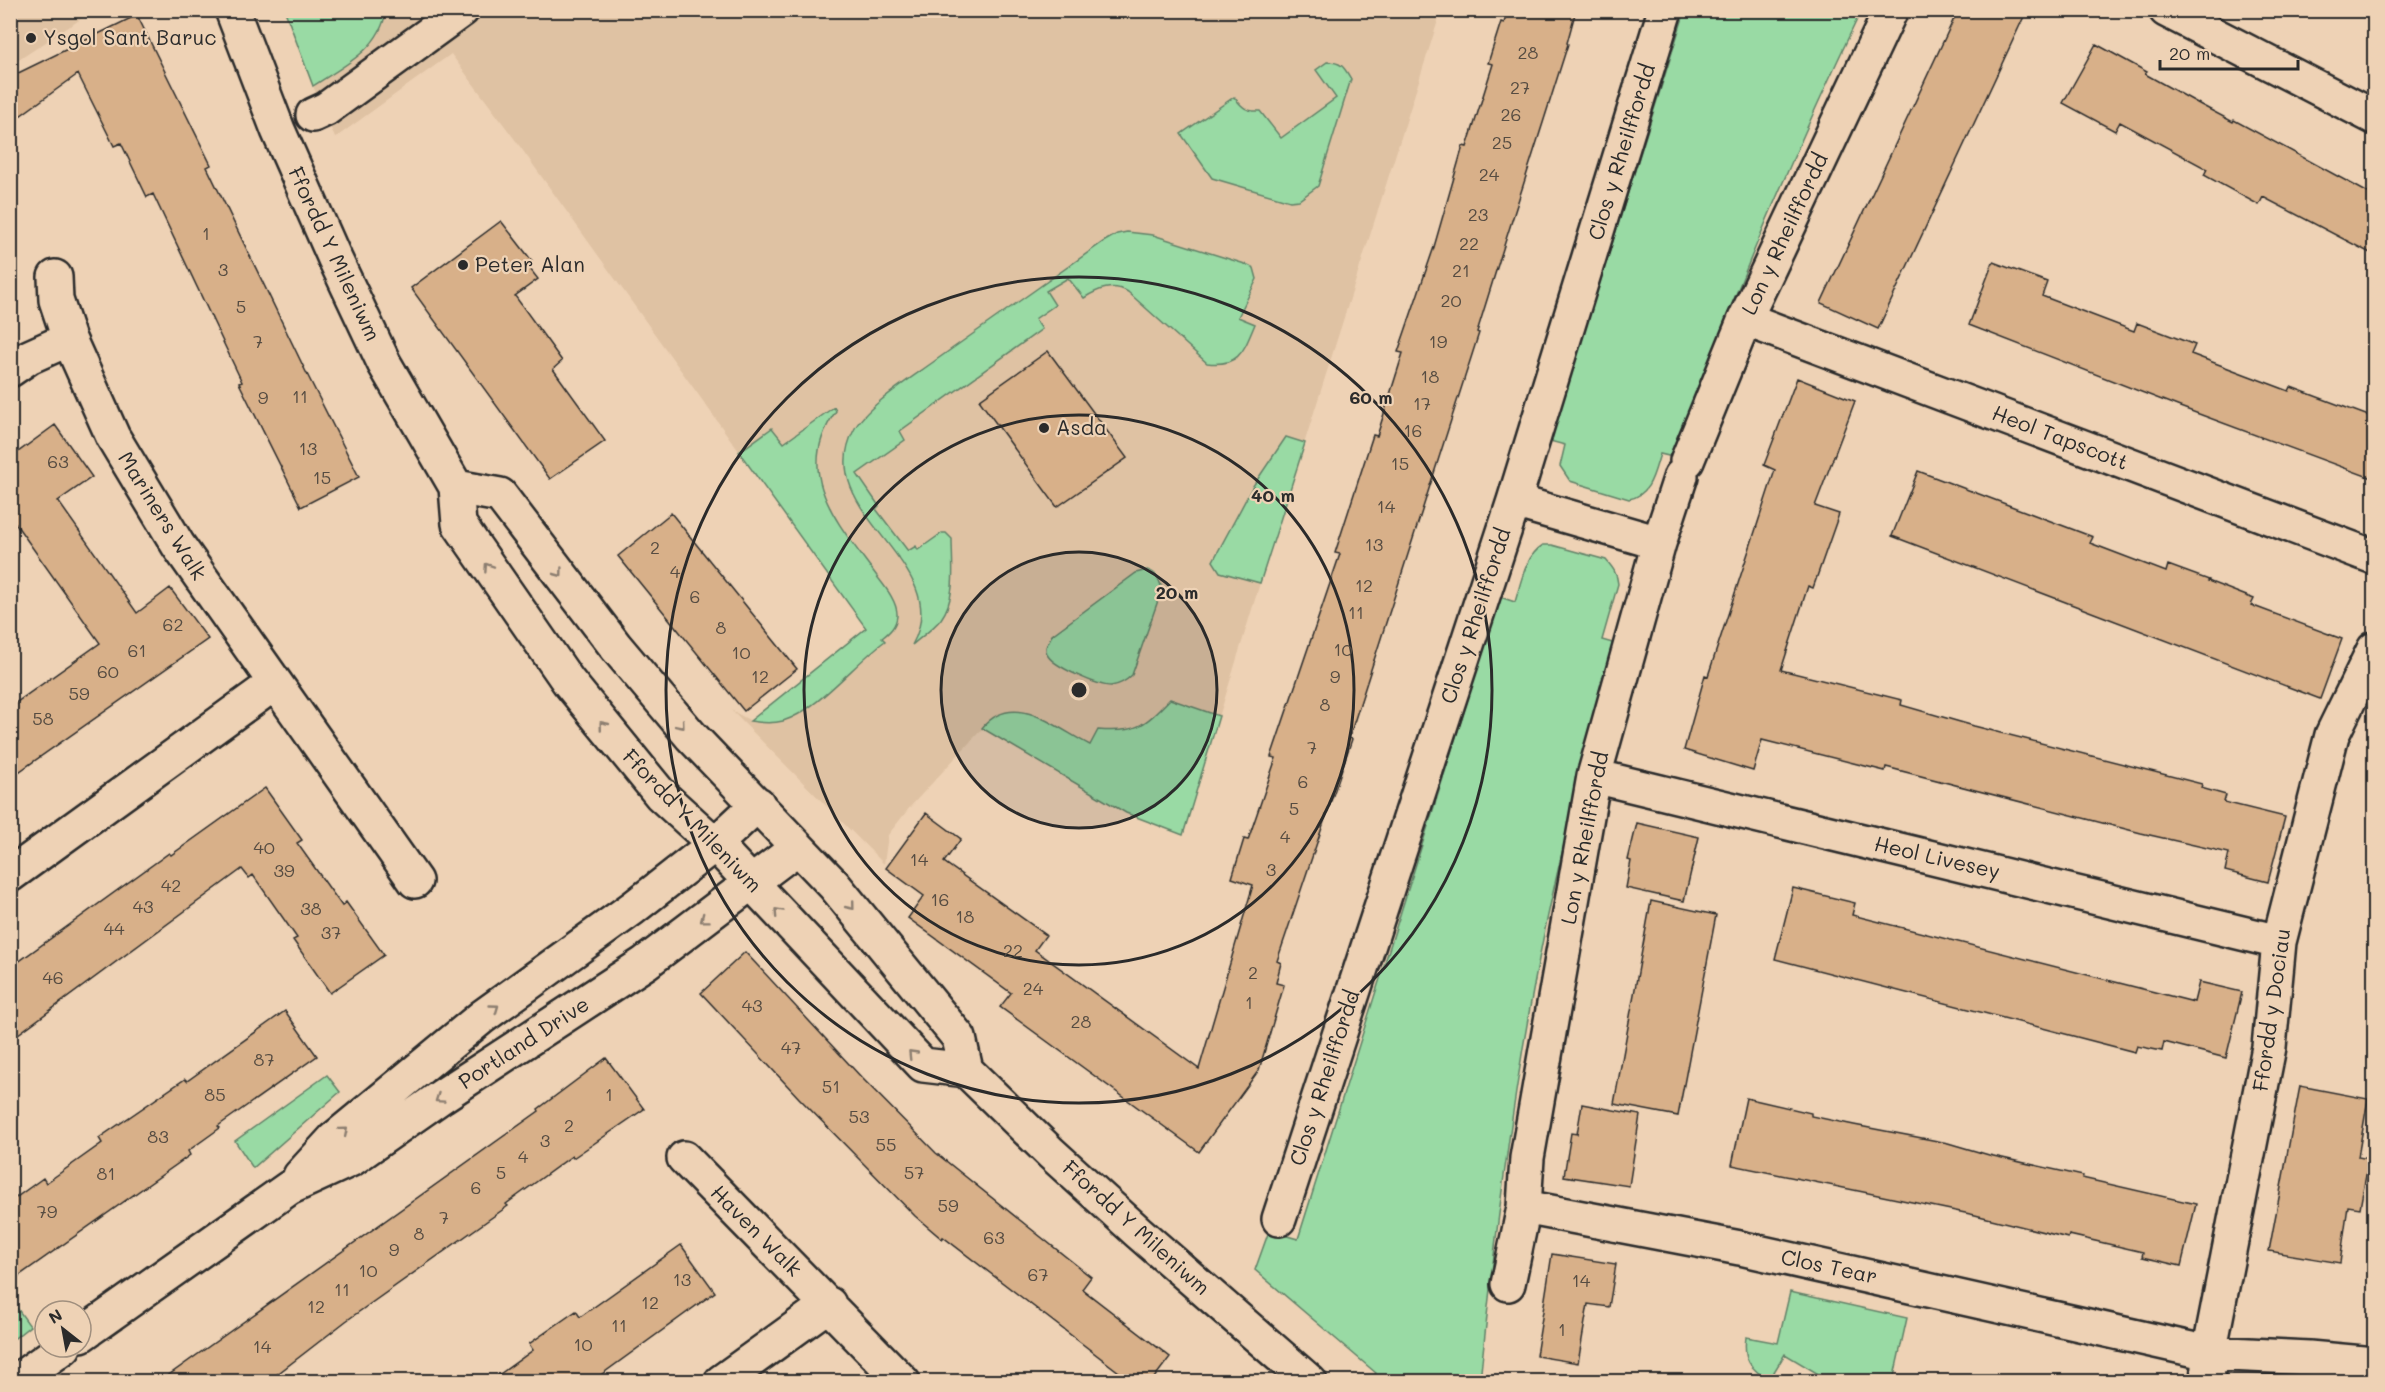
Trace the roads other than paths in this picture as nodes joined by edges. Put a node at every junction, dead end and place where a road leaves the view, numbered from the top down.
1 (232, 10) edge
2 (462, 10) edge
3 (1665, 10) edge
4 (1891, 10) edge
5 (2166, 10) edge
6 (313, 115) dead end
7 (2374, 117) edge
8 (55, 276) dead end
9 (1745, 319) junction
10 (69, 339) junction
11 (10, 370) edge
12 (456, 487) junction
13 (1514, 501) junction
14 (1659, 543) junction
15 (2374, 557) edge
16 (2374, 649) edge
17 (275, 683) junction
18 (1594, 776) junction
19 (758, 804) junction
20 (715, 844) junction
21 (797, 848) junction
22 (10, 875) edge
23 (415, 881) dead end
24 (751, 884) junction
25 (2279, 942) junction
26 (966, 1070) junction
27 (684, 1158) dead end
28 (289, 1188) junction
29 (1524, 1207) junction
30 (1280, 1219) dead end
31 (1508, 1284) dead end
32 (829, 1304) junction
33 (93, 1327) edge
34 (47, 1359) edge
35 (2374, 1364) edge
36 (2208, 1367) edge
37 (15, 1382) edge
38 (721, 1382) edge
39 (903, 1382) edge
40 (1310, 1382) edge

1 - 12 street, Ffordd Y Mileniwm
2 - 6 street
3 - 13 street, Clos y Rheilffordd
4 - 9 street, Lon y Rheilffordd
5 - 7 street
8 - 10 street, Mariners Walk
9 - 14 street, Lon y Rheilffordd
9 - 15 street, Heol Tapscott
10 - 11 street
10 - 17 street, Mariners Walk
12 -> 19 street
20 -> 12 street, Ffordd Y Mileniwm
13 - 14 street
13 - 30 street, Clos y Rheilffordd
14 - 18 street, Lon y Rheilffordd
16 - 25 street, Ffordd y Dociau
17 - 22 street
17 - 23 street, Mariners Walk
18 - 25 street, Heol Livesey
18 - 29 street, Lon y Rheilffordd
19 - 20 street, Portland Drive
19 - 21 street
20 - 24 street, Ffordd Y Mileniwm
28 -> 20 street, Portland Drive
21 - 24 street, Portland Drive
21 -> 26 street
26 -> 24 street, Ffordd Y Mileniwm
24 -> 28 street, Portland Drive
25 - 36 street, Ffordd y Dociau
26 - 40 street, Ffordd Y Mileniwm
27 - 32 street, Haven Walk
28 - 33 street, Portland Drive
29 - 31 street
29 - 36 street, Clos Tear
32 - 38 street
32 - 39 street, Haven Walk
34 - 37 street
35 - 36 street, Clos Tear

